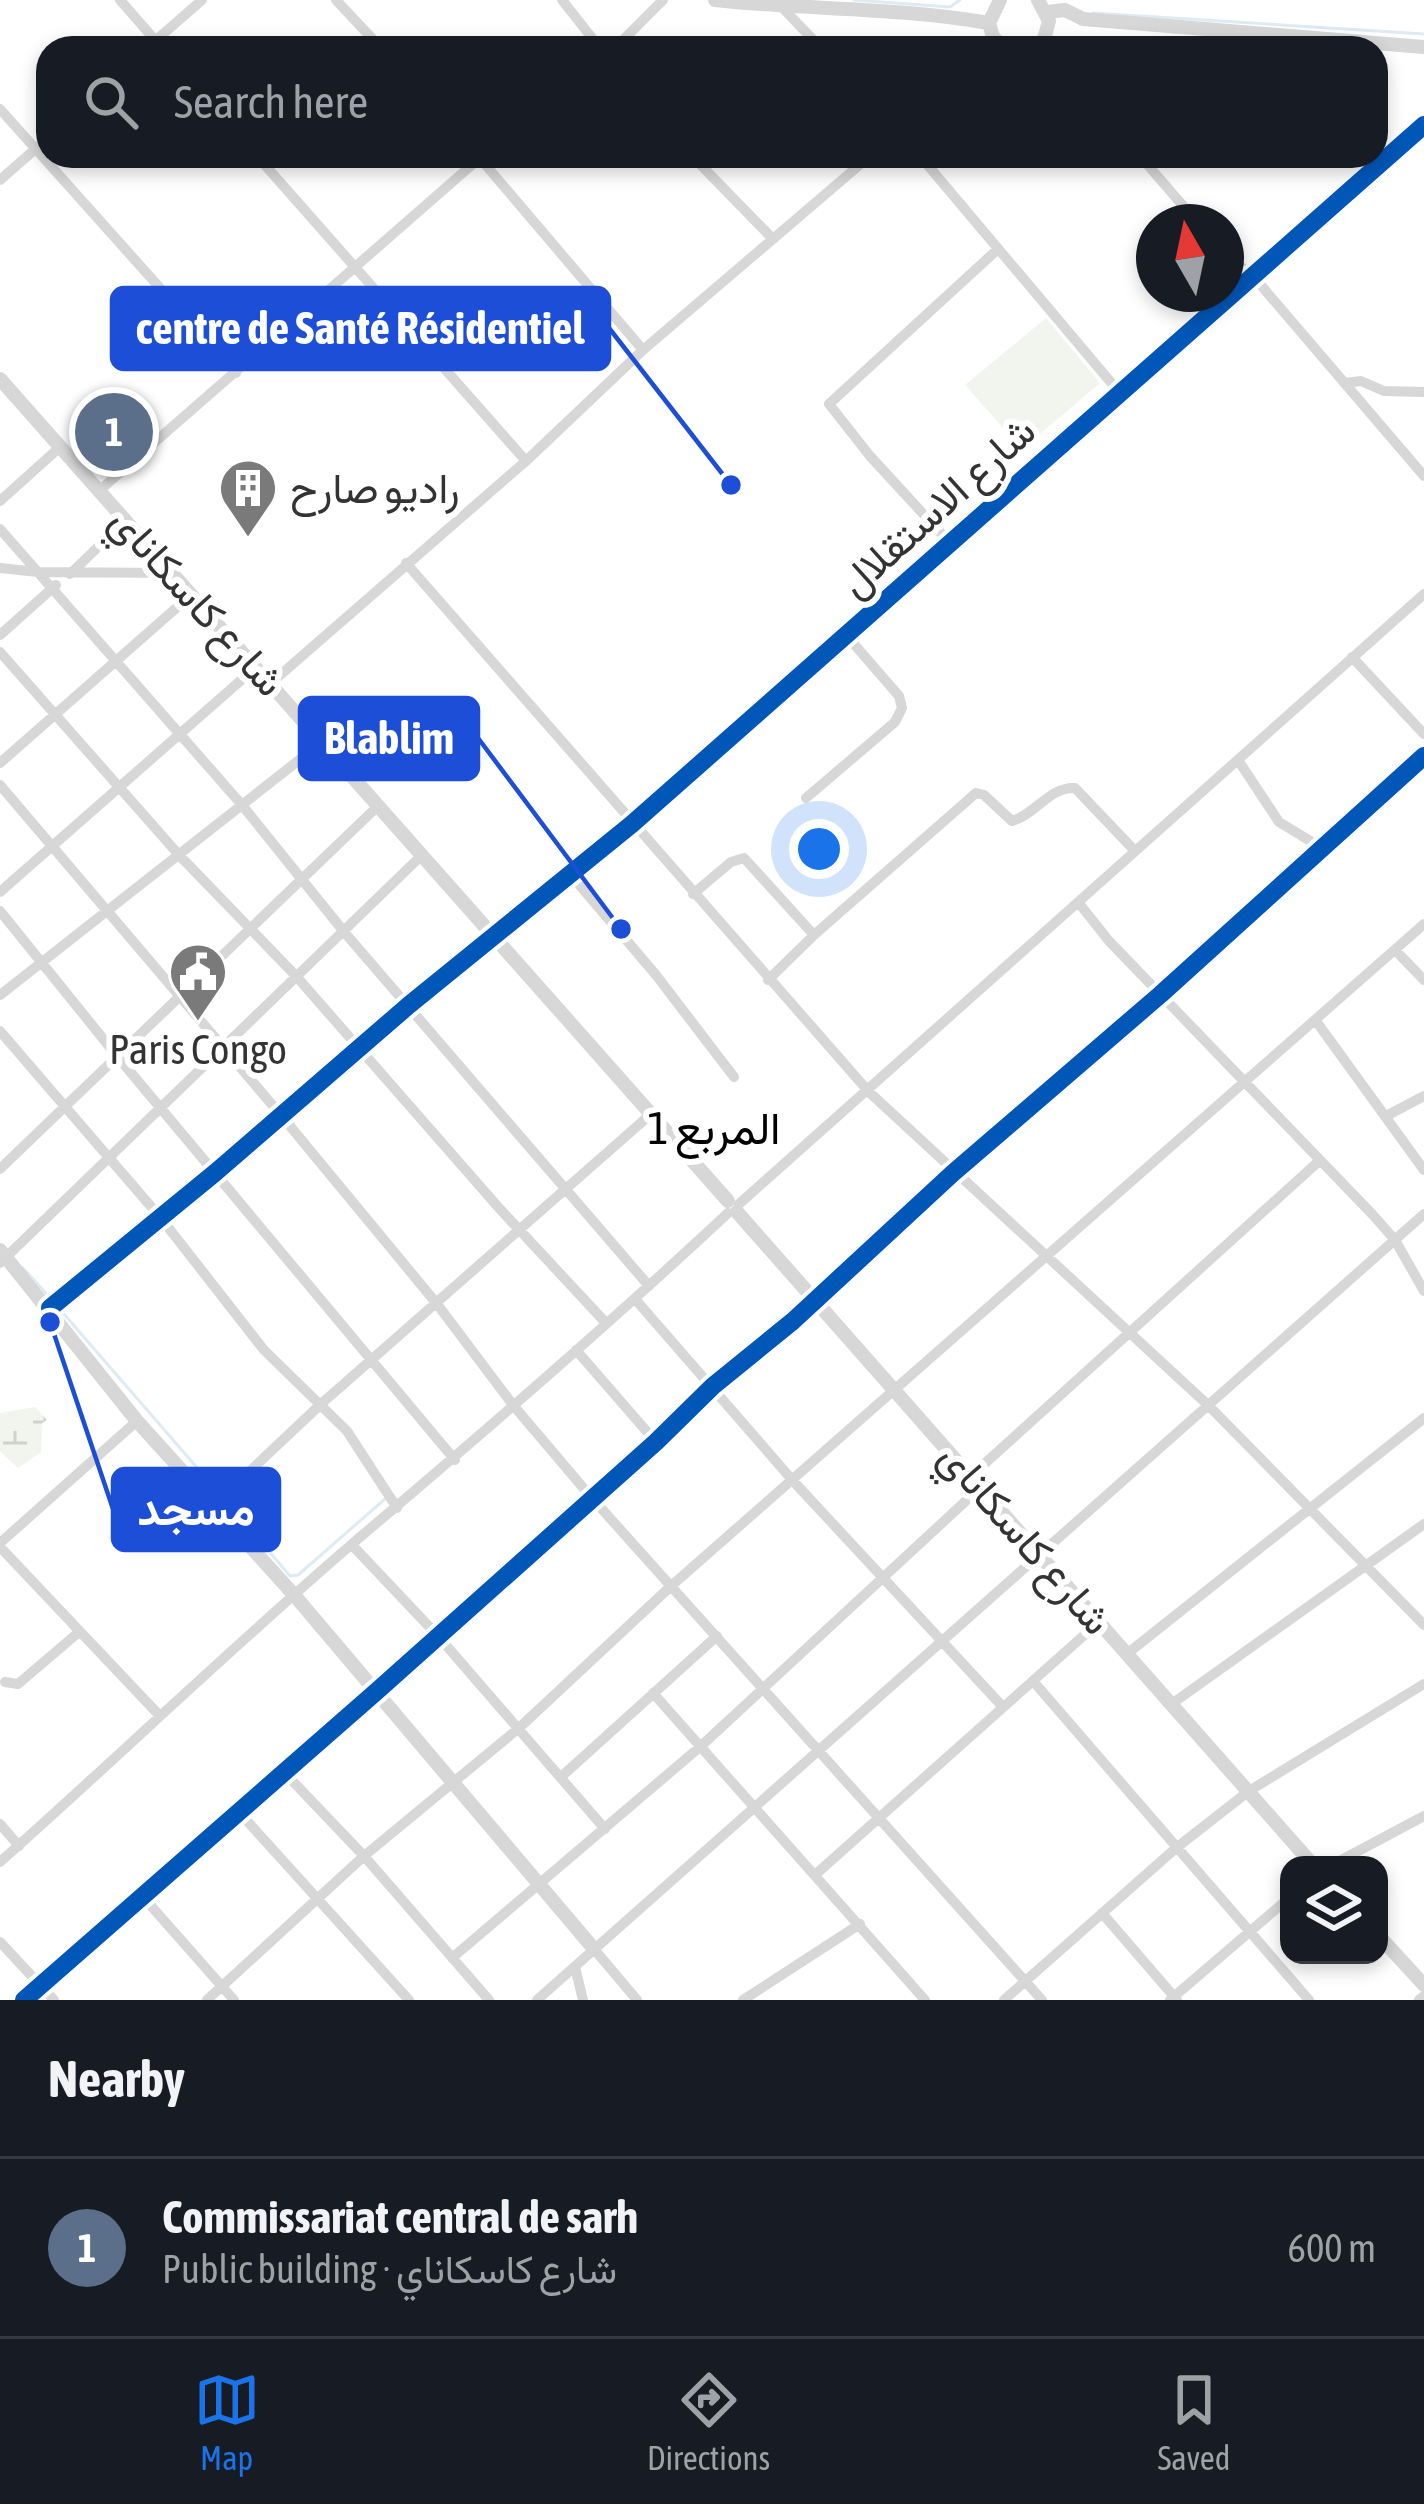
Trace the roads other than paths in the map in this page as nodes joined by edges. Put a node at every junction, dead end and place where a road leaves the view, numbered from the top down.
1 (120, 0) edge
2 (202, 0) edge
3 (336, 0) edge
4 (562, 0) edge
5 (663, 0) edge
6 (715, 0) edge
7 (998, 0) edge
8 (779, 4) edge
9 (1043, 4) edge
10 (1083, 20) junction
11 (989, 22) junction
12 (147, 36) edge
13 (165, 36) edge
14 (370, 36) edge
15 (590, 36) edge
16 (627, 36) edge
17 (809, 36) edge
18 (994, 36) edge
19 (1042, 36) edge
20 (1053, 36) edge
21 (1285, 36) edge
22 (1388, 44) edge
23 (1424, 47) edge
24 (0, 109) edge
25 (1424, 125) edge
26 (35, 149) joint
27 (1388, 157) edge
28 (52, 168) edge
29 (268, 168) edge
30 (468, 168) edge
31 (489, 168) edge
32 (704, 168) edge
33 (856, 168) edge
34 (930, 168) edge
35 (1150, 168) edge
36 (1375, 168) edge
37 (0, 180) edge
38 (1181, 204) edge
39 (771, 238) junction
40 (998, 249) junction
41 (357, 269) junction
42 (1244, 269) edge
43 (1253, 276) junction
44 (643, 350) junction
45 (236, 373) junction
46 (1, 382) edge
47 (1344, 383) junction
48 (1119, 392) junction
49 (1424, 392) edge
50 (60, 447) junction
51 (526, 461) junction
52 (1424, 476) edge
53 (100, 490) junction
54 (0, 501) edge
55 (126, 520) junction
56 (0, 529) edge
57 (950, 543) junction
58 (406, 563) junction
59 (0, 568) edge
60 (38, 572) junction
61 (71, 572) junction
62 (171, 573) junction
63 (53, 588) junction
64 (1424, 594) edge
65 (191, 595) junction
66 (0, 635) edge
67 (847, 636) junction
68 (0, 652) edge
69 (1352, 657) junction
70 (116, 662) junction
71 (256, 667) junction
72 (271, 683) junction
73 (56, 714) junction
74 (178, 734) junction
75 (1424, 734) edge
76 (322, 742) junction
77 (1424, 756) edge
78 (1238, 760) junction
79 (0, 763) edge
80 (0, 785) edge
81 (119, 787) junction
82 (806, 798) dead end
83 (242, 805) junction
84 (379, 805) junction
85 (632, 824) junction
86 (51, 847) junction
87 (1322, 848) junction
88 (1135, 851) junction
89 (179, 855) junction
90 (422, 855) junction
91 (571, 875) junction
92 (300, 878) junction
93 (0, 892) edge
94 (693, 894) junction
95 (1078, 902) junction
96 (0, 910) edge
97 (108, 912) junction
98 (1424, 924) edge
99 (250, 928) junction
100 (345, 933) junction
101 (814, 934) junction
102 (495, 937) junction
103 (1395, 950) junction
104 (43, 962) junction
105 (296, 976) junction
106 (768, 980) junction
107 (1424, 980) edge
108 (180, 993) junction
109 (0, 994) edge
110 (1161, 994) junction
111 (409, 1005) junction
112 (1316, 1021) junction
113 (0, 1031) edge
114 (224, 1047) junction
115 (359, 1049) junction
116 (117, 1056) junction
117 (734, 1076) dead end
118 (1247, 1080) junction
119 (868, 1092) junction
120 (1424, 1096) edge
121 (163, 1107) junction
122 (63, 1108) junction
123 (280, 1114) junction
124 (651, 1114) junction
125 (1387, 1116) junction
126 (108, 1159) junction
127 (1318, 1162) junction
128 (0, 1168) edge
129 (1424, 1170) edge
130 (216, 1172) junction
131 (952, 1173) junction
132 (566, 1189) junction
133 (733, 1208) junction
134 (1424, 1214) edge
135 (160, 1217) junction
136 (520, 1231) junction
137 (1395, 1240) junction
138 (2, 1257) edge
139 (1045, 1257) junction
140 (649, 1286) junction
141 (1424, 1291) edge
142 (635, 1299) junction
143 (816, 1299) junction
144 (437, 1304) junction
145 (50, 1308) junction
146 (607, 1323) junction
147 (1128, 1332) junction
148 (576, 1350) junction
149 (373, 1360) junction
150 (712, 1386) junction
151 (895, 1389) junction
152 (321, 1404) junction
153 (513, 1405) junction
154 (1209, 1406) junction
155 (1424, 1418) edge
156 (137, 1421) junction
157 (656, 1442) junction
158 (455, 1460) junction
159 (977, 1480) junction
160 (794, 1482) junction
161 (591, 1497) junction
162 (215, 1504) junction
163 (397, 1508) junction
164 (1310, 1509) junction
165 (1424, 1524) edge
166 (0, 1545) edge
167 (352, 1545) junction
168 (1040, 1553) junction
169 (1367, 1564) junction
170 (884, 1576) junction
171 (670, 1587) junction
172 (295, 1596) junction
173 (1099, 1622) junction
174 (1424, 1625) edge
175 (80, 1632) junction
176 (438, 1636) junction
177 (717, 1636) junction
178 (940, 1641) junction
179 (1128, 1653) junction
180 (1033, 1681) junction
181 (5, 1682) dead end
182 (1424, 1684) edge
183 (765, 1687) junction
184 (377, 1691) junction
185 (652, 1693) junction
186 (1173, 1703) junction
187 (1003, 1707) junction
188 (159, 1715) junction
189 (519, 1728) junction
190 (701, 1747) junction
191 (819, 1749) junction
192 (283, 1771) junction
193 (561, 1777) junction
194 (454, 1783) junction
195 (1250, 1791) junction
196 (755, 1807) junction
197 (239, 1812) junction
198 (1424, 1816) edge
199 (878, 1818) junction
200 (0, 1824) edge
201 (605, 1828) junction
202 (19, 1846) junction
203 (1176, 1847) junction
204 (364, 1856) junction
205 (1305, 1856) edge
206 (1348, 1856) edge
207 (0, 1862) edge
208 (816, 1874) junction
209 (538, 1886) junction
210 (144, 1898) junction
211 (320, 1901) junction
212 (1280, 1906) edge
213 (1102, 1913) junction
214 (860, 1924) junction
215 (1251, 1931) junction
216 (0, 1942) edge
217 (1388, 1946) edge
218 (594, 1948) junction
219 (452, 1958) junction
220 (574, 1967) junction
221 (1027, 1981) junction
222 (41, 1985) junction
223 (1424, 1985) edge
224 (222, 1987) junction
225 (1174, 1999) edge
226 (24, 2000) edge
227 (54, 2000) edge
228 (207, 2000) edge
229 (234, 2000) edge
230 (409, 2000) edge
231 (489, 2000) edge
232 (537, 2000) edge
233 (583, 2000) edge
234 (637, 2000) edge
235 (743, 2000) edge
236 (925, 2000) edge
237 (1004, 2000) edge
238 (1042, 2000) edge
239 (1310, 2000) edge

1 - 12 street
2 - 13 street
3 - 14 street
4 - 15 street
5 - 16 street
6 - 8 street
7 - 11 street
8 - 11 street
8 - 17 street
9 - 10 street
9 - 19 street
10 - 20 street
10 - 21 street
11 - 18 street
22 - 23 street
24 - 26 street
25 - 27 street, شارع الاستقلال
26 - 37 street
28 - 45 street
29 - 41 street
30 - 41 street
31 - 44 street
32 - 39 street
33 - 39 street
34 - 40 street
35 - 38 street
36 - 43 street, شارع الاستقلال
39 - 44 street
40 - 48 street
40 - 57 street
41 - 45 street
41 - 51 street
42 - 43 street
43 - 47 street
43 - 48 street, شارع الاستقلال
44 - 51 street
45 - 53 street
46 - 50 street, شارع كاسكاناي
47 - 49 street
47 - 52 street
48 - 57 street, شارع الاستقلال
50 - 53 street, شارع كاسكاناي
50 - 54 street
51 - 58 street
53 - 55 street, شارع كاسكاناي
55 - 61 street
55 - 62 street, شارع كاسكاناي
56 - 60 street
57 - 67 street, شارع الاستقلال
58 - 72 street
58 - 85 street
59 - 60 street
60 - 61 street
60 - 63 street
61 - 62 street
61 - 63 street
62 - 65 street, شارع كاسكاناي
63 - 66 street
63 - 70 street
64 - 69 street
65 - 70 street
65 - 71 street, شارع كاسكاناي
67 - 82 street
67 - 85 street, شارع الاستقلال
68 - 73 street
69 - 75 street
69 - 78 street
70 - 73 street
70 - 74 street
71 - 72 street, شارع كاسكاناي
71 - 74 street
72 - 76 street, شارع كاسكاناي
73 - 79 street
73 - 81 street
74 - 81 street
74 - 83 street
76 - 83 street
76 - 84 street, شارع كاسكاناي
77 - 87 street
78 - 87 street
78 - 88 street
80 - 86 street
81 - 86 street
81 - 89 street
83 - 89 street
83 - 92 street
84 - 90 street, شارع كاسكاناي
84 - 92 street
85 - 91 street, شارع الاستقلال
85 - 94 street
86 - 93 street
86 - 97 street
87 - 110 street
88 - 95 street
88 - 101 street
89 - 97 street
89 - 99 street
90 - 100 street
90 - 102 street, شارع كاسكاناي
91 - 102 street, شارع الاستقلال
91 - 117 street
92 - 99 street
92 - 100 street
94 - 101 street
94 - 106 street
95 - 110 street
95 - 119 street
96 - 104 street
97 - 104 street
97 - 108 street
98 - 103 street
99 - 105 street
99 - 108 street
100 - 105 street
100 - 111 street
101 - 106 street
102 - 111 street
102 - 124 street, شارع كاسكاناي
103 - 107 street
103 - 112 street
104 - 109 street
104 - 116 street
105 - 114 street
105 - 115 street
106 - 119 street
108 - 114 street
108 - 116 street
110 - 118 street
110 - 131 street
111 - 115 street
111 - 132 street
112 - 118 street
112 - 125 street
113 - 122 street
114 - 121 street
114 - 123 street
115 - 123 street
115 - 136 street
116 - 121 street
116 - 122 street
118 - 127 street
118 - 139 street
119 - 131 street
119 - 133 street
120 - 125 street
121 - 126 street
121 - 130 street
122 - 126 street
122 - 128 street
123 - 130 street
123 - 144 street
124 - 132 street
124 - 133 street, شارع كاسكاناي
125 - 129 street
126 - 135 street
126 - 138 street
127 - 137 street
127 - 147 street
130 - 135 street
130 - 149 street
131 - 139 street
131 - 143 street
132 - 136 street
132 - 140 street
133 - 140 street
133 - 143 street, شارع كاسكاناي
134 - 137 street
135 - 145 street
135 - 152 street
136 - 144 street
136 - 146 street
137 - 141 street
137 - 154 street
138 - 145 street
139 - 147 street
139 - 151 street
140 - 142 street
142 - 146 street
142 - 150 street
143 - 150 street
143 - 151 street, شارع كاسكاناي
144 - 149 street
144 - 153 street
145 - 156 street
146 - 148 street
147 - 154 street
147 - 159 street
148 - 153 street
148 - 157 street
149 - 152 street
149 - 158 street
150 - 157 street
150 - 160 street
151 - 159 street, شارع كاسكاناي
151 - 160 street
152 - 162 street
152 - 163 street
153 - 158 street
153 - 161 street
154 - 164 street
154 - 168 street
155 - 164 street
156 - 162 street
156 - 166 street
157 - 161 street
158 - 163 street
159 - 168 street, شارع كاسكاناي
159 - 170 street
160 - 170 street
160 - 171 street
161 - 171 street
161 - 176 street
162 - 172 street
163 - 167 street
164 - 169 street
164 - 179 street
165 - 169 street
166 - 175 street
167 - 172 street
167 - 176 street
168 - 173 street, شارع كاسكاناي
168 - 178 street
169 - 174 street
169 - 186 street
170 - 178 street
170 - 183 street
171 - 177 street
171 - 189 street
172 - 184 street
172 - 188 street
173 - 179 street, شارع كاسكاناي
173 - 180 street
175 - 181 street
175 - 188 street
176 - 184 street
176 - 189 street
177 - 183 street
177 - 185 street
178 - 187 street
178 - 191 street
179 - 186 street, شارع كاسكاناي
180 - 187 street
180 - 203 street
182 - 195 street
183 - 190 street
183 - 191 street
184 - 192 street
184 - 194 street
185 - 190 street
185 - 193 street
186 - 195 street, شارع كاسكاناي
187 - 199 street
188 - 202 street
189 - 193 street
189 - 194 street
190 - 196 street
190 - 201 street
191 - 196 street
191 - 199 street
192 - 197 street
192 - 204 street
193 - 201 street
194 - 204 street
194 - 209 street
195 - 203 street
195 - 205 street, شارع كاسكاناي
196 - 208 street
196 - 218 street
197 - 210 street
197 - 211 street
198 - 206 street
199 - 208 street
199 - 221 street
200 - 202 street
201 - 209 street
202 - 207 street
203 - 213 street
203 - 215 street
204 - 211 street
204 - 219 street
208 - 214 street
209 - 218 street
209 - 219 street
210 - 222 street
210 - 224 street
211 - 224 street
211 - 230 street
212 - 215 street
213 - 221 street
213 - 225 street
214 - 235 street
214 - 236 street
215 - 225 street
215 - 239 street
216 - 222 street
217 - 223 street
218 - 220 street
218 - 234 street
219 - 231 street
220 - 232 street
220 - 233 street
221 - 237 street
221 - 238 street
222 - 226 street
222 - 227 street
224 - 228 street
224 - 229 street

